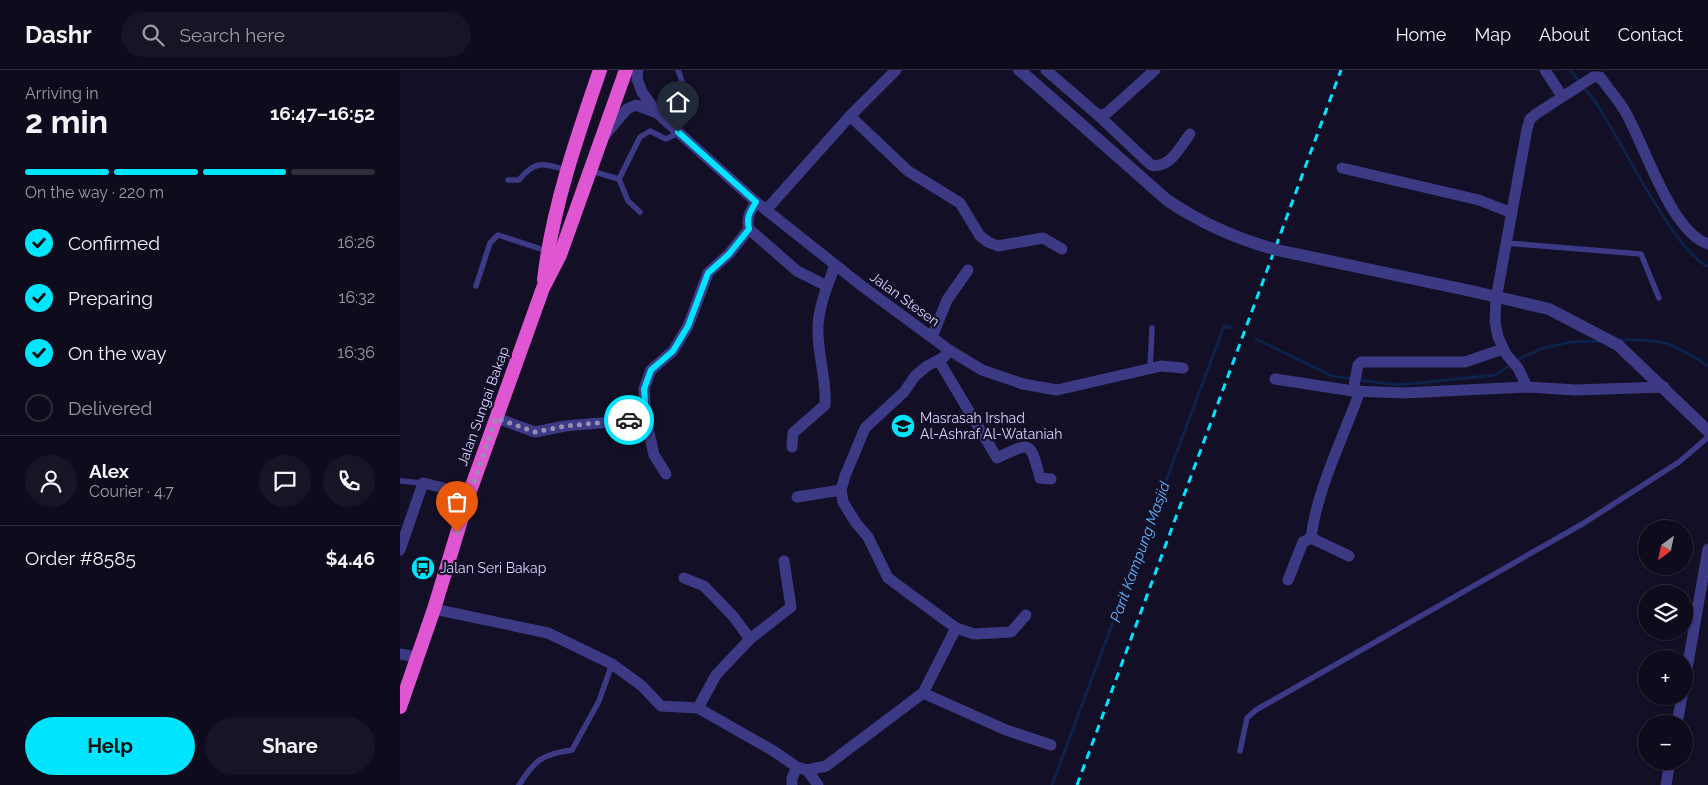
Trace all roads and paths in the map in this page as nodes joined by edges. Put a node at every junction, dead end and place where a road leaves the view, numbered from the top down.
1 (600, 70) edge
2 (626, 70) edge
3 (638, 70) edge
4 (678, 70) edge
5 (896, 70) edge
6 (1019, 70) edge
7 (1046, 70) edge
8 (1155, 70) edge
9 (1545, 70) edge
10 (1591, 76) edge
11 (1562, 96) junction
12 (657, 113) junction
13 (850, 116) junction
14 (1099, 116) junction
15 (678, 132) junction
16 (1190, 134) dead end
17 (605, 135) junction
18 (1342, 168) dead end
19 (568, 171) junction
20 (592, 171) junction
21 (619, 179) junction
22 (508, 180) dead end
23 (756, 202) junction
24 (766, 210) junction
25 (640, 212) dead end
26 (1512, 213) junction
27 (749, 229) junction
28 (1506, 243) junction
29 (1708, 244) edge
30 (1062, 249) dead end
31 (547, 251) junction
32 (835, 265) junction
33 (968, 270) dead end
34 (476, 286) dead end
35 (828, 286) junction
36 (542, 288) junction
37 (1659, 298) dead end
38 (1152, 328) dead end
39 (932, 337) junction
40 (949, 350) junction
41 (1504, 351) junction
42 (939, 361) junction
43 (1183, 368) dead end
44 (1150, 369) junction
45 (1275, 379) dead end
46 (1356, 384) junction
47 (1527, 386) junction
48 (1664, 387) junction
49 (496, 418) junction
50 (646, 418) junction
51 (1708, 431) edge
52 (1708, 437) edge
53 (792, 447) dead end
54 (666, 474) dead end
55 (1051, 479) dead end
56 (400, 480) edge
57 (423, 483) junction
58 (841, 490) junction
59 (469, 494) junction
60 (797, 497) dead end
61 (1311, 538) junction
62 (1708, 549) edge
63 (400, 550) edge
64 (1349, 556) dead end
65 (784, 561) dead end
66 (684, 578) dead end
67 (1288, 580) dead end
68 (434, 609) junction
69 (1026, 615) dead end
70 (956, 628) junction
71 (750, 638) junction
72 (1690, 650) edge
73 (400, 654) edge
74 (416, 657) junction
75 (612, 664) junction
76 (923, 693) junction
77 (400, 707) edge
78 (698, 708) junction
79 (1051, 745) dead end
80 (1240, 751) dead end
81 (802, 768) junction
82 (1668, 770) edge
83 (519, 785) edge
84 (792, 785) edge
85 (818, 785) edge
86 (1666, 785) edge

1 - 19 highway, Jalan Sungai Bakap
2 - 17 highway, Jalan Sungai Bakap
3 - 12 street, Jalan Stesen
4 - 12 lane
5 - 13 street
6 - 48 street, bridge
7 - 14 street
8 - 14 street
9 - 11 street
10 - 11 street
10 - 29 street
11 - 26 street
12 - 15 street, Jalan Stesen
12 - 17 street, Jalan Stesen
13 - 24 street
13 - 30 street
14 - 16 street
15 - 21 lane
15 - 23 street, Jalan Stesen
17 - 20 highway, Jalan Sungai Bakap
18 - 26 street
19 - 22 lane
19 - 31 highway, Jalan Sungai Bakap
20 - 21 lane
20 - 36 highway, Jalan Sungai Bakap
21 - 25 lane
23 - 24 street, Jalan Stesen
23 - 27 street
24 - 32 street, Jalan Stesen
26 - 28 street
27 - 35 street
27 - 50 street
28 - 37 lane
28 - 41 street
31 - 34 lane
31 - 36 highway, Jalan Sungai Bakap
32 - 35 street
32 - 39 street, Jalan Stesen
33 - 39 street
35 - 53 street
36 - 49 highway, Jalan Sungai Bakap
38 - 44 lane
39 - 40 street, Jalan Stesen
40 - 42 street
40 - 44 street, Jalan Stesen
41 - 46 street
41 - 47 street
42 - 55 street
42 - 58 street
43 - 44 street, Jalan Stesen
45 - 46 street
46 - 47 street
46 - 61 street
47 - 48 street
48 - 51 street
49 - 50 street
49 - 59 highway, Jalan Sungai Bakap
50 - 54 street
52 - 80 lane
56 - 57 lane
57 - 59 street
57 - 63 street
58 - 60 street
58 - 70 street
59 - 68 highway, Jalan Sungai Bakap
61 - 64 street
61 - 67 street
62 - 72 street
65 - 71 street
66 - 71 street
68 - 74 highway, Jalan Sungai Bakap
68 - 75 street
69 - 70 street
70 - 76 street
71 - 78 street
73 - 74 street
74 - 77 highway, Jalan Sungai Bakap
75 - 78 street
75 - 83 lane
76 - 79 street
76 - 81 street
78 - 81 street
81 - 84 street
81 - 85 street
82 - 86 street

